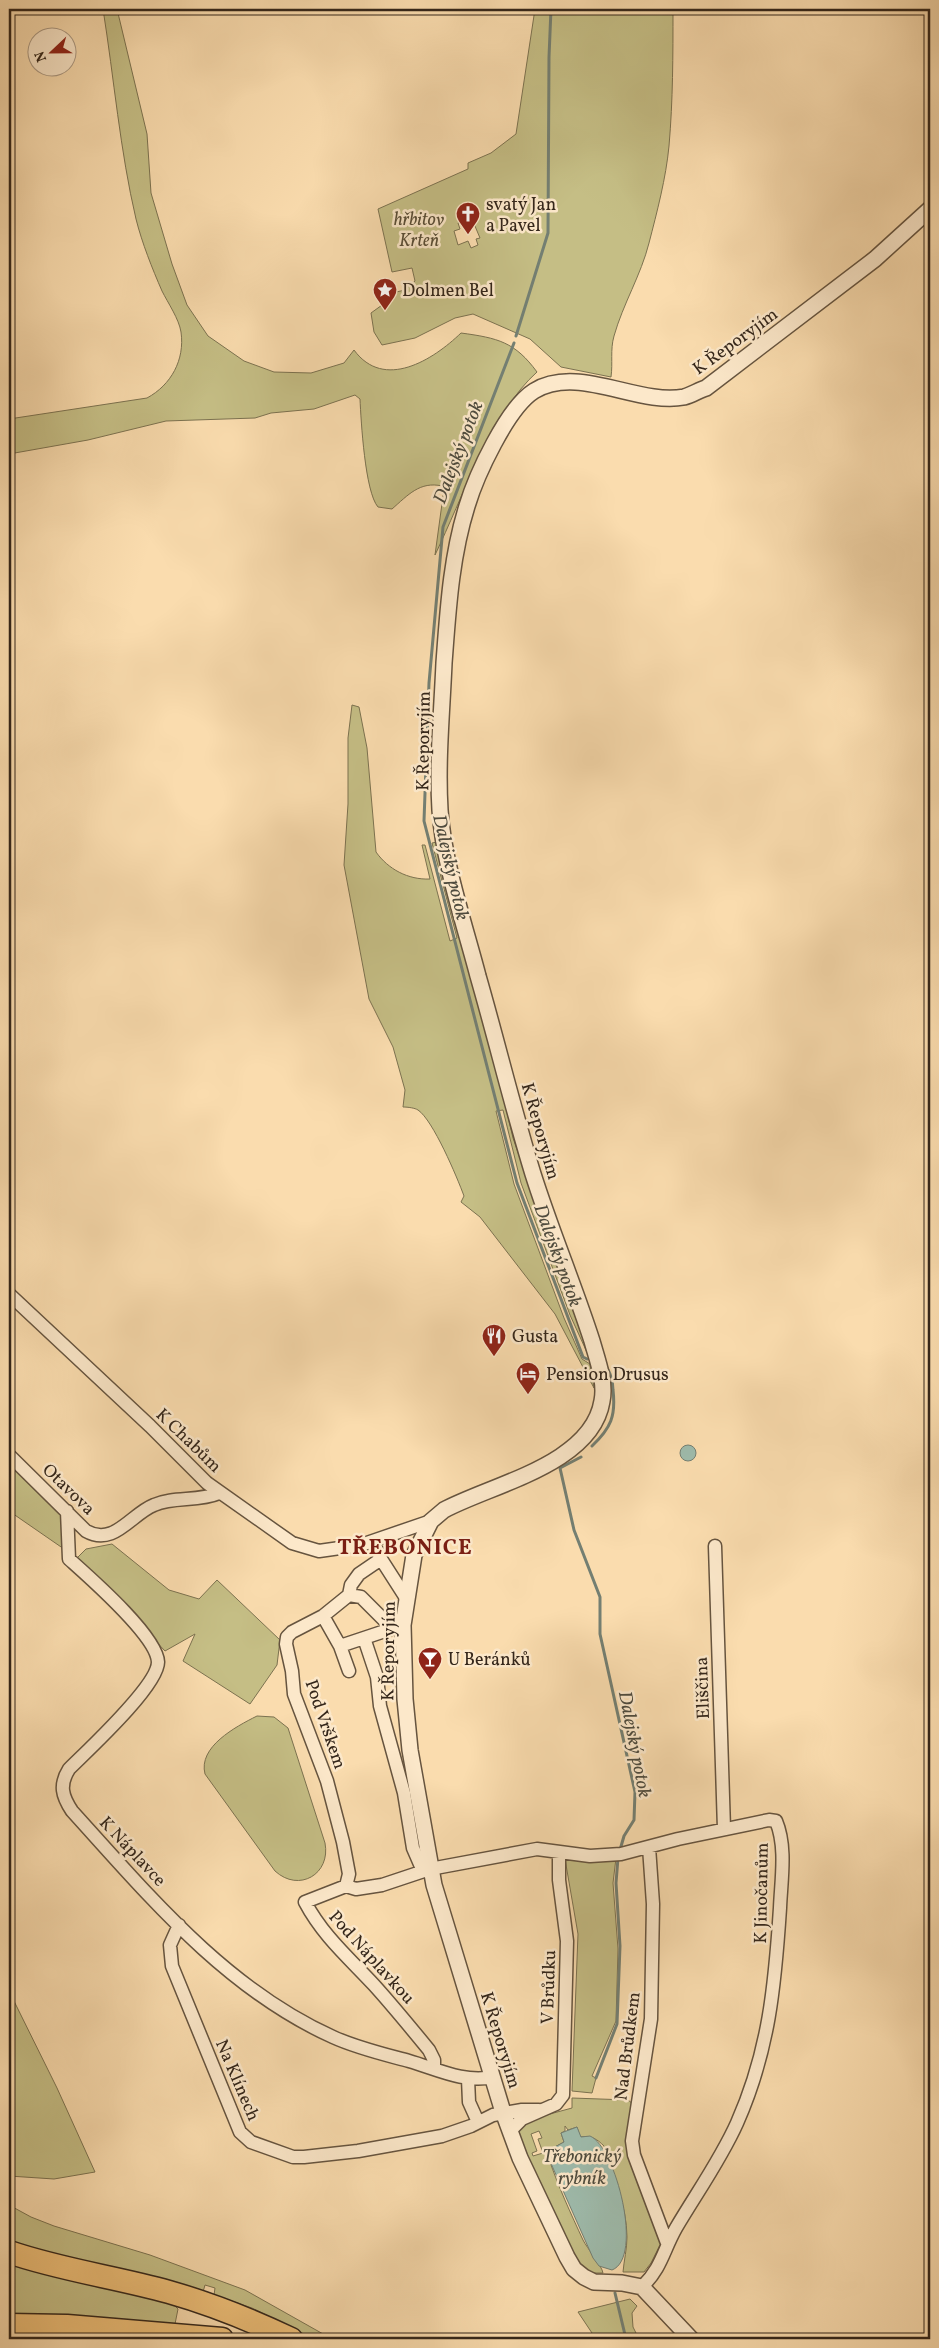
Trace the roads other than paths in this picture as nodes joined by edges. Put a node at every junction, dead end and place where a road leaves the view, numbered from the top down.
1 (930, 209) edge
2 (9, 1294) edge
3 (9, 1455) edge
4 (219, 1493) junction
5 (66, 1510) junction
6 (431, 1521) junction
7 (373, 1541) junction
8 (715, 1546) dead end
9 (381, 1559) junction
10 (349, 1595) junction
11 (406, 1598) junction
12 (323, 1616) junction
13 (398, 1626) junction
14 (364, 1638) junction
15 (340, 1646) junction
16 (349, 1671) dead end
17 (724, 1829) junction
18 (649, 1847) junction
19 (558, 1852) junction
20 (427, 1870) junction
21 (346, 1886) junction
22 (179, 1925) junction
23 (434, 2069) junction
24 (493, 2077) junction
25 (468, 2079) junction
26 (539, 2110) junction
27 (503, 2112) junction
28 (478, 2122) junction
29 (510, 2131) junction
30 (667, 2243) junction
31 (9, 2252) edge
32 (642, 2286) junction
33 (9, 2325) edge
34 (108, 2339) edge
35 (222, 2339) edge
36 (291, 2339) edge
37 (691, 2339) edge

1 - 6 street, K Řeporyjím
2 - 4 street, K Chabům
3 - 5 street, Otavova
4 - 5 street, Otavova
4 - 7 street, K Chabům
5 - 22 street, K Náplavce
6 - 7 street, K Chabům
6 - 11 street, K Řeporyjím
7 - 9 street
8 - 17 street, Eliščina
9 - 10 street, Pod Vrškem
9 - 11 street
10 - 12 street, Pod Vrškem
10 - 13 street
11 - 13 street, K Řeporyjím
12 - 15 street
12 - 21 street, Pod Vrškem
13 - 14 street
13 - 20 street, K Řeporyjím
14 - 15 street
14 - 20 street, K Řeporyjím
15 - 16 street
17 - 18 street, K Jinočanům
17 - 30 street, K Jinočanům
18 - 19 street, K Jinočanům
18 - 30 street, Nad Brůdkem
19 - 20 street, K Jinočanům
19 - 26 street, V Brůdku
20 - 21 street, Pod Náplavkou
20 - 24 street, K Řeporyjím
21 - 23 street, Pod Náplavkou
22 - 23 street, K Náplavce
22 - 28 street, Na Klínech
23 - 25 street, K Náplavce
24 - 25 street, K Náplavce
24 - 27 street, K Řeporyjím
25 - 28 street
26 - 27 street, V Brůdku
26 - 29 street, V Brůdku
27 - 28 street, Na Klínech
27 - 29 street, K Řeporyjím
29 - 32 street, K Řeporyjím
30 - 32 street, K Jinočanům
31 - 36 highway
32 - 37 street
33 - 34 highway
33 - 35 highway

